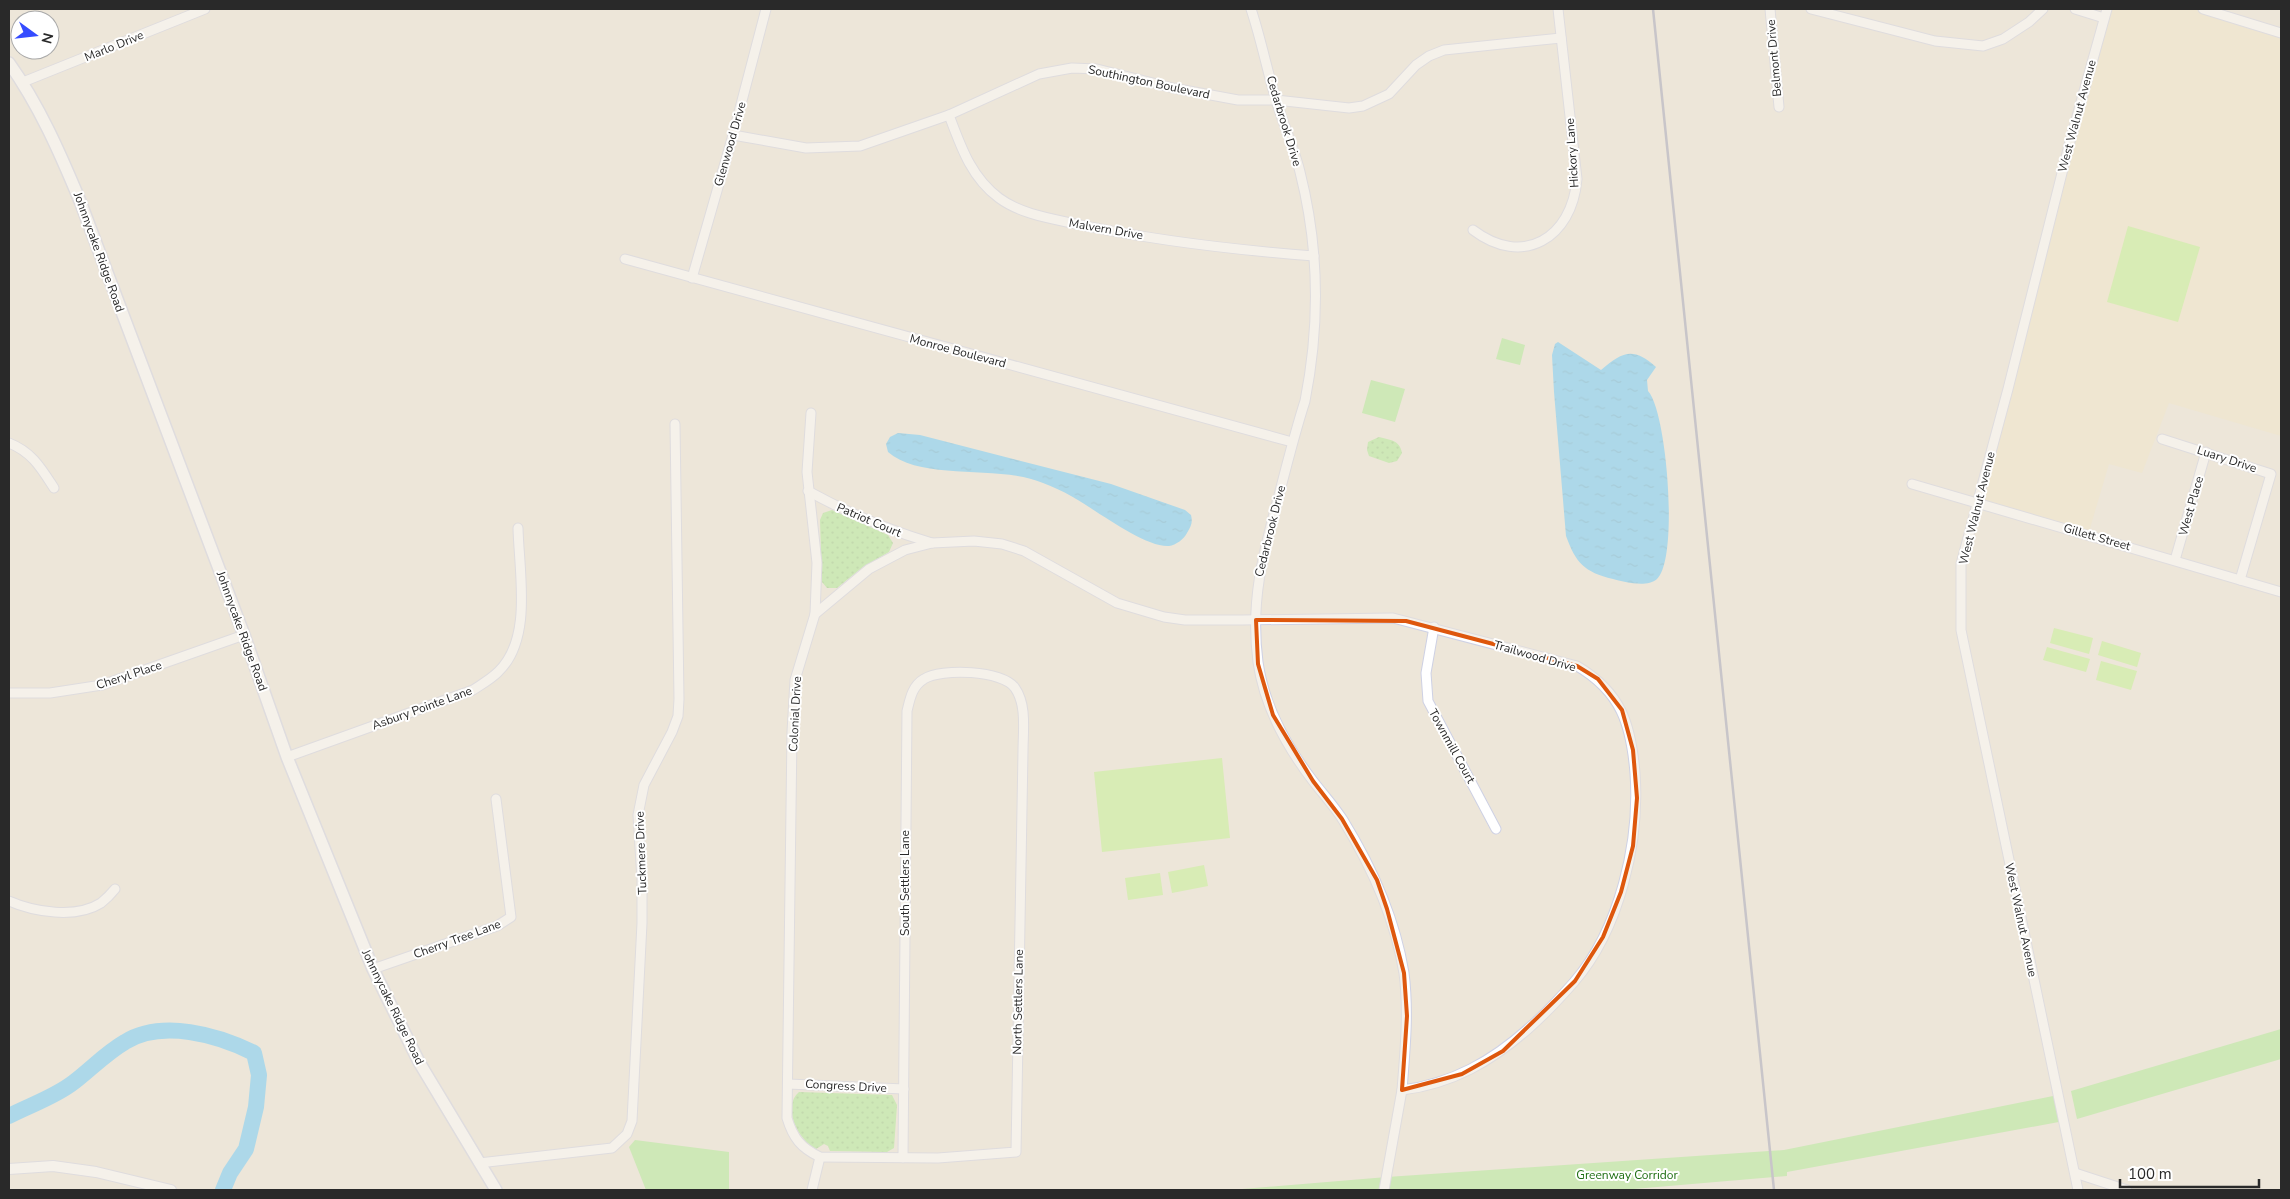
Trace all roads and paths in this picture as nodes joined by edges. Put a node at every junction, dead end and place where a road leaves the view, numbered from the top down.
1 (204, 9) edge
2 (766, 9) edge
3 (1251, 9) edge
4 (1558, 9) edge
5 (1770, 9) edge
6 (1811, 9) edge
7 (2043, 9) edge
8 (2075, 9) edge
9 (2107, 9) edge
10 (2203, 9) edge
11 (2104, 18) junction
12 (2281, 33) edge
13 (1561, 38) junction
14 (9, 63) edge
15 (23, 82) junction
16 (1276, 100) junction
17 (1779, 107) dead end
18 (949, 115) junction
19 (733, 134) junction
20 (1473, 230) dead end
21 (1314, 256) junction
22 (625, 259) dead end
23 (692, 278) junction
24 (810, 413) dead end
25 (675, 424) dead end
26 (2162, 439) dead end
27 (1292, 442) junction
28 (9, 444) edge
29 (2206, 452) junction
30 (1912, 484) dead end
31 (54, 488) dead end
32 (808, 491) junction
33 (1978, 503) junction
34 (518, 528) dead end
35 (932, 543) junction
36 (2175, 560) junction
37 (2240, 580) junction
38 (2281, 592) edge
39 (815, 614) junction
40 (1256, 620) junction
41 (1434, 627) junction
42 (244, 635) junction
43 (989, 674) joint
44 (9, 693) edge
45 (287, 757) junction
46 (496, 799) dead end
47 (1496, 829) dead end
48 (115, 890) dead end
49 (9, 901) edge
50 (373, 969) junction
51 (788, 1084) junction
52 (904, 1089) junction
53 (1402, 1090) junction
54 (820, 1157) junction
55 (903, 1158) junction
56 (479, 1163) junction
57 (9, 1169) edge
58 (2076, 1173) junction
59 (172, 1190) edge
60 (496, 1190) edge
61 (812, 1190) edge
62 (1384, 1190) edge
63 (2078, 1190) edge
64 (2127, 1190) edge

1 - 15 street, Marlo Drive
2 - 19 street, Glenwood Drive
3 - 16 street, Cedarbrook Drive
4 - 13 street, Hickory Lane
5 - 17 street, Belmont Drive
6 - 7 street
8 - 11 street
9 - 11 street, West Walnut Avenue
10 - 12 street
11 - 33 street, West Walnut Avenue
13 - 16 street, Southington Boulevard
13 - 20 street, Hickory Lane
14 - 15 main road, Johnnycake Ridge Road
15 - 42 main road, Johnnycake Ridge Road
16 - 18 street, Southington Boulevard
16 - 21 street, Cedarbrook Drive
18 - 19 street, Southington Boulevard
18 - 21 street, Malvern Drive
19 - 23 street, Glenwood Drive
21 - 27 street, Cedarbrook Drive
22 - 23 street, Monroe Boulevard
23 - 27 street, Monroe Boulevard
24 - 32 street
25 - 56 street, Tuckmere Drive
26 - 29 street, Luary Drive
27 - 40 street, Cedarbrook Drive
28 - 31 street
29 - 36 street, West Place
29 - 37 street, Luary Drive
30 - 33 street, Gillett Street
32 - 35 street, Patriot Court
32 - 39 street
33 - 36 street, Gillett Street
33 - 58 street, West Walnut Avenue
34 - 45 street, Asbury Pointe Lane
35 - 39 street
35 - 40 street
36 - 37 street, Gillett Street
37 - 38 street, Gillett Street
39 - 51 street, Colonial Drive
40 - 41 street, Trailwood Drive
40 - 53 street, Cedarbrook Drive
41 - 47 street, Townmill Court
41 - 53 street, Trailwood Drive
42 - 44 street, Cheryl Place
42 - 45 main road, Johnnycake Ridge Road
43 - 52 street, South Settlers Lane
43 - 55 street, North Settlers Lane
45 - 50 main road, Johnnycake Ridge Road
46 - 50 street, Cherry Tree Lane
48 - 49 street
50 - 56 main road, Johnnycake Ridge Road
51 - 52 street, Congress Drive
51 - 54 street, Colonial Drive
52 - 55 street, South Settlers Lane
53 - 62 street
54 - 55 street, North Settlers Lane
54 - 61 street
56 - 60 main road, Johnnycake Ridge Road
57 - 59 street
58 - 63 street, West Walnut Avenue
58 - 64 street

